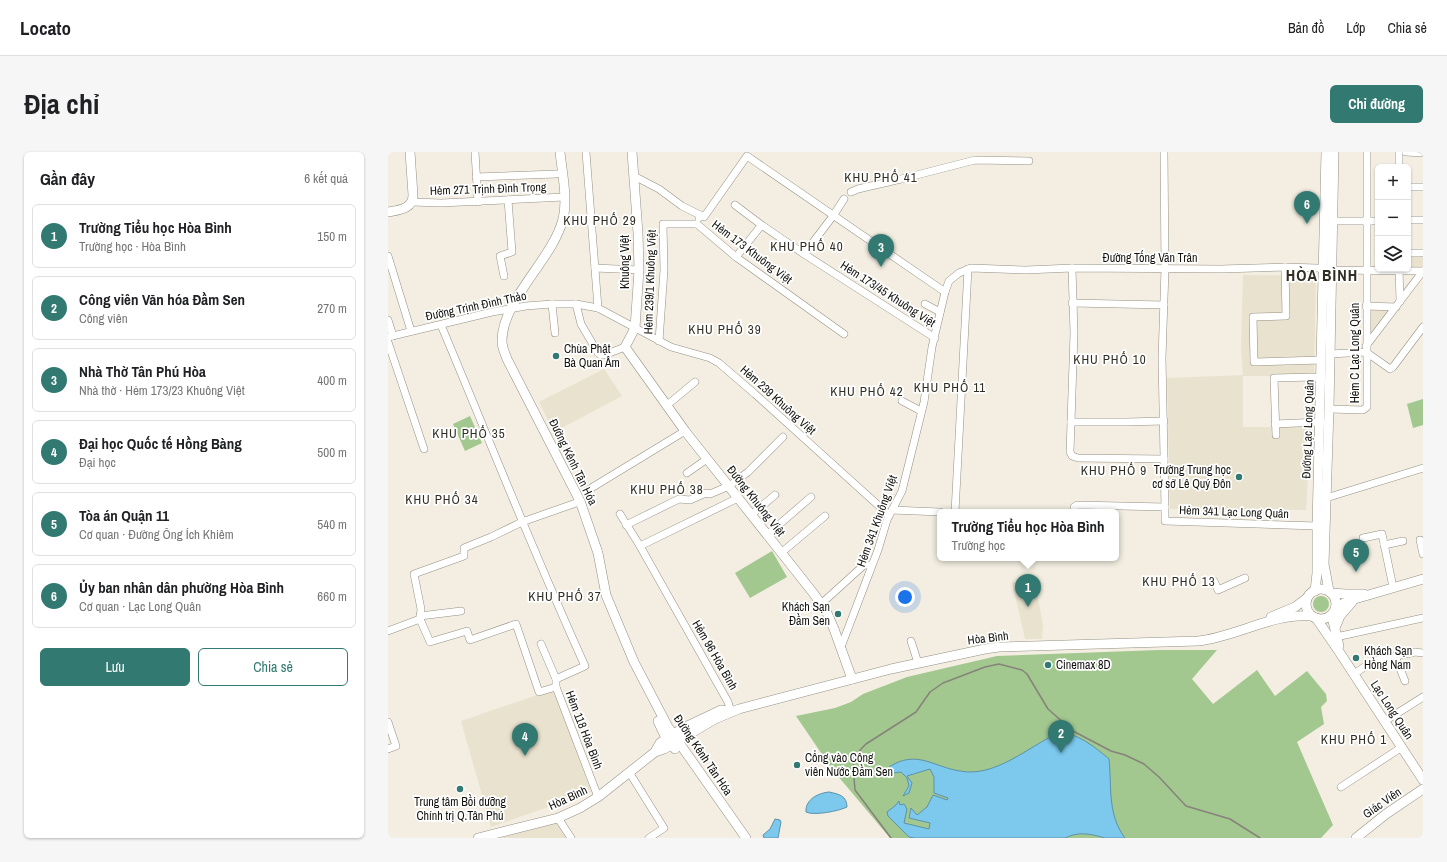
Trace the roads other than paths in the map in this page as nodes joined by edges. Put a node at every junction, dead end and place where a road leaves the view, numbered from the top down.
1 (410, 152) edge
2 (474, 152) edge
3 (555, 152) edge
4 (560, 152) edge
5 (586, 152) edge
6 (632, 152) edge
7 (1164, 152) edge
8 (1326, 152) edge
9 (1334, 152) edge
10 (1367, 152) edge
11 (1399, 152) edge
12 (1406, 152) edge
13 (1423, 153) edge
14 (1029, 161) dead end
15 (1399, 164) edge
16 (557, 174) junction
17 (634, 176) junction
18 (476, 177) junction
19 (1411, 187) edge
20 (1423, 187) edge
21 (851, 192) dead end
22 (561, 197) junction
23 (844, 199) dead end
24 (508, 200) junction
25 (412, 202) junction
26 (478, 202) junction
27 (735, 205) dead end
28 (388, 212) edge
29 (700, 215) junction
30 (833, 216) junction
31 (1375, 220) edge
32 (1411, 220) edge
33 (1423, 220) edge
34 (1333, 221) junction
35 (1368, 221) junction
36 (698, 224) junction
37 (762, 226) junction
38 (1411, 253) edge
39 (1423, 253) edge
40 (804, 254) junction
41 (388, 256) edge
42 (736, 257) junction
43 (1286, 267) junction
44 (595, 268) junction
45 (1072, 268) junction
46 (968, 269) junction
47 (1165, 269) junction
48 (1328, 269) junction
49 (639, 270) junction
50 (1411, 270) edge
51 (1367, 271) junction
52 (1375, 271) edge
53 (1423, 271) edge
54 (1400, 272) edge
55 (504, 276) dead end
56 (945, 292) junction
57 (1072, 303) junction
58 (552, 304) junction
59 (576, 304) junction
60 (926, 304) dead end
61 (1398, 304) junction
62 (1164, 305) junction
63 (1366, 306) junction
64 (598, 308) junction
65 (509, 309) junction
66 (940, 312) junction
67 (388, 320) edge
68 (441, 325) junction
69 (1423, 327) edge
70 (635, 328) junction
71 (411, 332) junction
72 (555, 332) dead end
73 (844, 334) dead end
74 (390, 338) edge
75 (935, 338) junction
76 (659, 341) junction
77 (625, 347) junction
78 (1366, 349) junction
79 (1330, 354) junction
80 (1322, 360) junction
81 (1321, 378) junction
82 (696, 382) dead end
83 (902, 401) dead end
84 (666, 406) junction
85 (1329, 410) junction
86 (921, 411) junction
87 (1164, 421) junction
88 (1071, 422) junction
89 (1320, 422) junction
90 (1275, 424) junction
91 (686, 431) junction
92 (1276, 436) dead end
93 (783, 437) dead end
94 (424, 449) dead end
95 (707, 459) junction
96 (1164, 459) junction
97 (1423, 468) edge
98 (687, 473) dead end
99 (729, 486) junction
100 (588, 490) dead end
101 (775, 495) dead end
102 (574, 496) junction
103 (811, 497) dead end
104 (738, 498) junction
105 (1326, 498) junction
106 (1165, 507) junction
107 (955, 509) edge
108 (1074, 509) edge
109 (891, 512) junction
110 (937, 512) edge
111 (620, 514) dead end
112 (752, 515) junction
113 (825, 516) dead end
114 (522, 522) junction
115 (626, 525) junction
116 (1317, 526) junction
117 (767, 535) junction
118 (1363, 538) dead end
119 (1403, 540) dead end
120 (1420, 540) dead end
121 (1384, 545) junction
122 (640, 546) junction
123 (781, 553) junction
124 (1423, 554) edge
125 (872, 566) junction
126 (1245, 578) dead end
127 (1423, 579) edge
128 (1214, 581) dead end
129 (1393, 587) junction
130 (1315, 591) junction
131 (1330, 592) junction
132 (1375, 593) junction
133 (1307, 598) junction
134 (1355, 600) junction
135 (821, 604) junction
136 (1334, 610) junction
137 (461, 611) dead end
138 (1314, 617) junction
139 (420, 618) junction
140 (1423, 618) edge
141 (1257, 624) junction
142 (388, 631) edge
143 (1336, 633) junction
144 (911, 640) dead end
145 (541, 644) dead end
146 (841, 647) junction
147 (1340, 653) junction
148 (1423, 653) edge
149 (1395, 656) junction
150 (918, 664) junction
151 (1354, 674) junction
152 (556, 679) junction
153 (852, 679) junction
154 (1405, 681) dead end
155 (556, 687) junction
156 (1423, 697) edge
157 (731, 712) junction
158 (1385, 721) junction
159 (388, 722) edge
160 (672, 739) junction
161 (1402, 747) junction
162 (388, 749) edge
163 (629, 772) junction
164 (1423, 780) edge
165 (1341, 787) dead end
166 (1423, 789) edge
167 (598, 797) junction
168 (558, 818) junction
169 (494, 836) edge
170 (478, 838) edge
171 (571, 838) edge
172 (649, 838) edge
173 (739, 838) edge
174 (746, 838) edge
175 (1356, 838) edge

1 - 25 main road
2 - 18 street
3 - 16 main road, Đường Kênh Tân Hóa
4 - 22 main road, Đường Kênh Tân Hóa
5 - 44 street
6 - 17 main road, Khuông Việt
7 - 47 street
8 - 48 main road
9 - 34 main road
10 - 35 street, Hẻm C Lạc Long Quân
11 - 15 street
12 - 13 street
14 - 21 street
16 - 18 street
16 - 22 main road, Đường Kênh Tân Hóa
17 - 29 street, Hẻm 173 Khuông Việt
17 - 49 main road, Khuông Việt
18 - 26 street
19 - 20 street
22 - 24 street, Hẻm 271 Trịnh Đình Trọng
22 - 65 main road, Đường Kênh Tân Hóa
23 - 30 street
24 - 26 street, Hẻm 271 Trịnh Đình Trọng
24 - 55 street
25 - 26 street, Hẻm 271 Trịnh Đình Trọng
25 - 28 main road
27 - 37 street, Hẻm 173/45 Khuông Việt
29 - 30 street
29 - 36 street, Hẻm 173 Khuông Việt
30 - 40 street
30 - 56 street
31 - 35 street
32 - 33 street
34 - 35 street
34 - 48 main road
35 - 51 street, Hẻm C Lạc Long Quân
36 - 42 street, Hẻm 173 Khuông Việt
36 - 76 street, Hẻm 239/1 Khuông Việt
37 - 40 street, Hẻm 173/45 Khuông Việt
37 - 42 street
38 - 39 street
40 - 75 street, Hẻm 173/45 Khuông Việt
41 - 71 street
42 - 73 street, Hẻm 173 Khuông Việt
43 - 47 street, Đường Tống Văn Trân
43 - 48 street, Đường Tống Văn Trân
43 - 80 street
44 - 49 street
44 - 64 street
45 - 46 street, Đường Tống Văn Trân
45 - 47 street, Đường Tống Văn Trân
45 - 57 street
46 - 56 street, Hẻm 341 Khuông Việt
46 - 107 street
47 - 62 street
48 - 51 street, Đường Tống Văn Trân
48 - 79 main road, Đường Lạc Long Quân
48 - 80 main road, Đường Lạc Long Quân
49 - 70 main road, Khuông Việt
50 - 53 street, Đường Tống Văn Trân
51 - 52 street, Đường Tống Văn Trân
51 - 63 street, Hẻm C Lạc Long Quân
53 - 61 street
54 - 61 street
56 - 66 street, Hẻm 341 Khuông Việt
57 - 62 street
57 - 88 street
58 - 59 street, Đường Trịnh Đình Thảo
58 - 65 street, Đường Trịnh Đình Thảo
58 - 72 street
59 - 64 street, Đường Trịnh Đình Thảo
59 - 77 street
60 - 66 street
61 - 63 street
61 - 78 street
62 - 87 street
63 - 78 street, Hẻm C Lạc Long Quân
64 - 70 street, Đường Trịnh Đình Thảo
65 - 68 street, Đường Trịnh Đình Thảo
65 - 102 main road, Đường Kênh Tân Hóa
66 - 75 street, Hẻm 341 Khuông Việt
67 - 74 street
68 - 71 street, Đường Trịnh Đình Thảo
68 - 114 street
69 - 78 street
70 - 76 street, Hẻm 239 Khuông Việt
70 - 77 main road, Khuông Việt
71 - 74 street, Đường Trịnh Đình Thảo
74 - 94 street
75 - 86 street, Hẻm 341 Khuông Việt
76 - 109 street, Hẻm 239 Khuông Việt
77 - 84 main road, Đường Khuông Việt
78 - 79 street
78 - 85 street, Hẻm C Lạc Long Quân
79 - 85 main road, Đường Lạc Long Quân
80 - 81 main road, Đường Lạc Long Quân
81 - 89 main road, Đường Lạc Long Quân
81 - 90 street
82 - 84 street
83 - 86 street
84 - 91 main road, Đường Khuông Việt
85 - 105 main road, Đường Lạc Long Quân
86 - 109 street, Hẻm 341 Khuông Việt
87 - 88 street
87 - 96 street
88 - 96 street
89 - 90 street
89 - 116 main road, Đường Lạc Long Quân
90 - 92 street
91 - 95 main road, Đường Khuông Việt
91 - 100 street
93 - 99 street
95 - 98 street
95 - 99 main road, Đường Khuông Việt
96 - 106 street
97 - 105 street
99 - 104 main road, Đường Khuông Việt
99 - 115 street
101 - 112 street
102 - 114 street
102 - 160 main road, Đường Kênh Tân Hóa
103 - 117 street
104 - 112 main road, Đường Khuông Việt
104 - 122 street
105 - 131 main road, Đường Lạc Long Quân
106 - 108 street, Hẻm 341 Lạc Long Quân
106 - 116 street, Hẻm 341 Lạc Long Quân
109 - 110 street
109 - 125 street, Hẻm 341 Khuông Việt
111 - 115 street, Hẻm 96 Hòa Bình
112 - 117 main road, Đường Khuông Việt
113 - 123 street
114 - 139 street
114 - 152 street, Hẻm 118 Hòa Bình
115 - 122 street, Hẻm 96 Hòa Bình
116 - 130 main road, Đường Lạc Long Quân
117 - 123 main road, Đường Khuông Việt
118 - 121 street
119 - 121 street
120 - 124 street
121 - 129 street
122 - 157 street, Hẻm 96 Hòa Bình
123 - 135 main road, Đường Khuông Việt
125 - 135 street
125 - 146 street, Hẻm 341 Khuông Việt
126 - 128 street
127 - 129 main road
129 - 132 main road
130 - 131 main road
130 - 133 main road
131 - 132 main road
131 - 136 main road
132 - 134 main road
133 - 138 main road
133 - 141 main road
134 - 136 main road
134 - 143 main road
135 - 146 main road, Đường Khuông Việt
136 - 138 main road
136 - 143 main road
137 - 139 street
138 - 141 main road
138 - 147 main road
139 - 142 street
139 - 155 street
140 - 143 street
141 - 150 main road, Hòa Bình
143 - 147 main road
144 - 150 street
145 - 152 street
146 - 153 main road, Đường Khuông Việt
147 - 151 main road, Lạc Long Quân
148 - 149 street
149 - 151 street
149 - 154 street
150 - 153 main road, Hòa Bình
151 - 158 main road, Lạc Long Quân
152 - 155 street, Hẻm 118 Hòa Bình
153 - 157 main road, Hòa Bình
155 - 167 street, Hẻm 118 Hòa Bình
156 - 158 street
157 - 160 main road, Hòa Bình
158 - 161 main road, Lạc Long Quân
159 - 162 street
160 - 163 main road, Hòa Bình
160 - 173 main road, Đường Kênh Tân Hóa
160 - 174 main road, Đường Kênh Tân Hóa
161 - 164 main road, Lạc Long Quân
161 - 165 street
163 - 167 main road, Hòa Bình
163 - 172 street
166 - 175 main road, Giác Viên
167 - 168 main road, Hòa Bình
168 - 169 main road, Hòa Bình
168 - 171 street
169 - 170 main road, Hòa Bình

